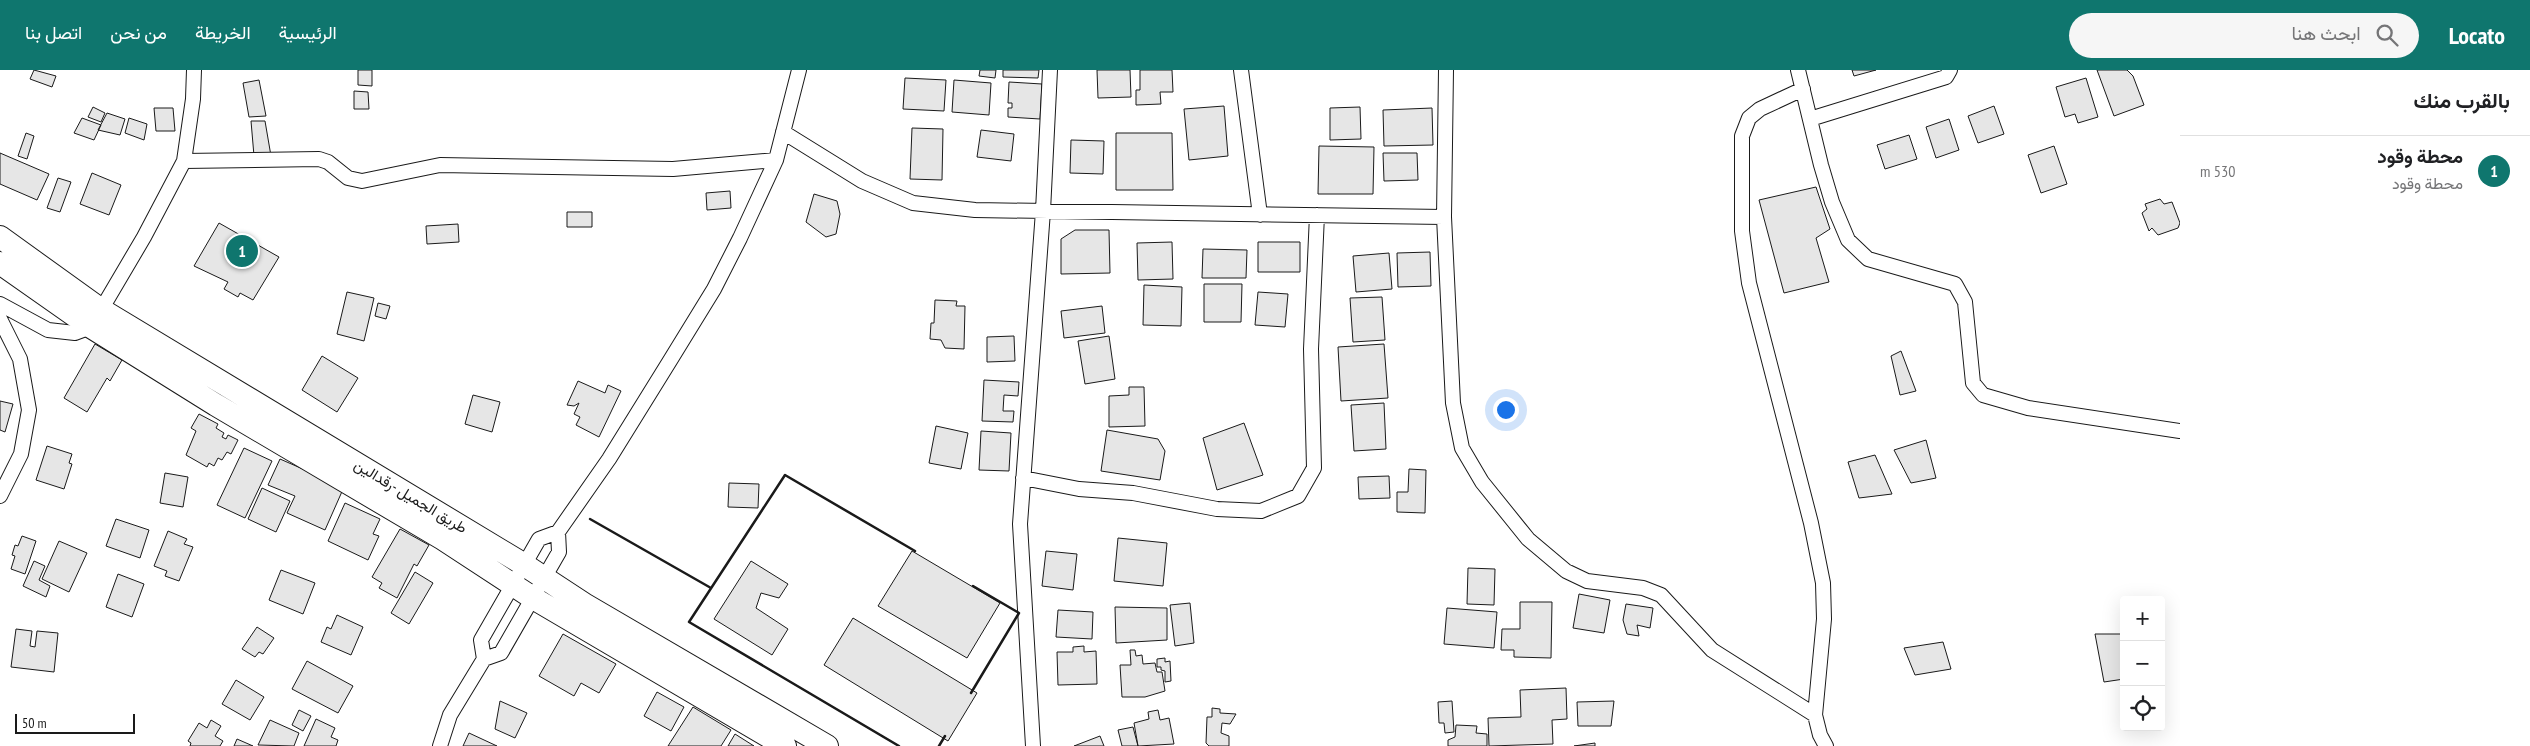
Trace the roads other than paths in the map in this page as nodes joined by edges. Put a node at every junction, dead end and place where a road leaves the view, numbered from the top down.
1 (194, 70) edge
2 (799, 70) edge
3 (1050, 70) edge
4 (1241, 70) edge
5 (1446, 70) edge
6 (1798, 70) edge
7 (1950, 70) edge
8 (1803, 89) junction
9 (1810, 119) junction
10 (783, 132) junction
11 (776, 160) junction
12 (184, 161) junction
13 (1043, 211) junction
14 (1260, 215) junction
15 (1317, 215) junction
16 (1444, 217) junction
17 (0, 238) edge
18 (0, 263) edge
19 (0, 304) edge
20 (96, 318) junction
21 (0, 319) edge
22 (2180, 431) edge
23 (1023, 478) junction
24 (0, 496) edge
25 (558, 532) junction
26 (518, 573) junction
27 (546, 578) junction
28 (533, 598) junction
29 (484, 659) junction
30 (1815, 715) junction
31 (440, 746) edge
32 (785, 746) edge
33 (827, 746) edge
34 (1033, 746) edge
35 (1826, 746) edge

1 - 12 street
2 - 10 street
3 - 13 street
4 - 14 street
5 - 16 street
6 - 8 street
7 - 9 street
8 - 9 street
8 - 30 street
9 - 22 street
10 - 11 street
10 - 13 street
11 - 12 street
11 - 25 street
12 - 20 street
13 - 14 street
13 - 23 street
14 - 15 street
15 - 16 street
15 - 23 street
16 - 30 street
17 - 20 main road, طريق الجميل -رقدالين
18 - 20 main road, طريق الجميل -رقدالين
19 - 20 street
20 - 26 main road, طريق الجميل -رقدالين
21 - 24 street
23 - 34 street
25 - 26 street
25 - 27 street
26 - 27 main road, طريق الجميل -رقدالين
26 - 28 main road, طريق الجميل -رقدالين
26 - 29 street
27 - 28 street
27 - 33 main road, طريق الجميل -رقدالين
28 - 29 street
28 - 32 main road, طريق الجميل -رقدالين
29 - 31 street
30 - 35 street

